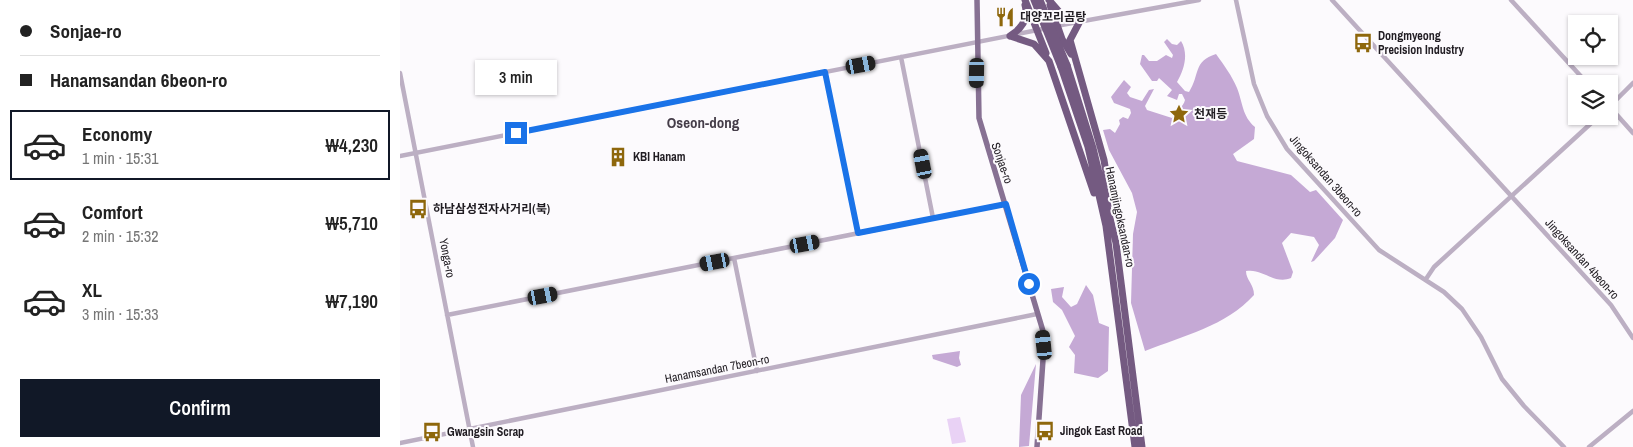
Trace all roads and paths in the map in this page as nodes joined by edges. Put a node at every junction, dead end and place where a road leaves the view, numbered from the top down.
1 (977, 0) edge
2 (1025, 0) edge
3 (1034, 0) edge
4 (1040, 0) edge
5 (1048, 0) edge
6 (1199, 0) edge
7 (1236, 0) edge
8 (1332, 0) edge
9 (1511, 0) edge
10 (1178, 2) edge
11 (1080, 21) junction
12 (1058, 26) junction
13 (1037, 30) junction
14 (1010, 36) junction
15 (978, 42) junction
16 (901, 57) junction
17 (1049, 61) junction
18 (1075, 61) junction
19 (1064, 66) junction
20 (825, 72) junction
21 (400, 73) edge
22 (1580, 75) edge
23 (1633, 83) edge
24 (1618, 98) edge
25 (1618, 117) edge
26 (1589, 125) edge
27 (1633, 133) edge
28 (416, 152) junction
29 (400, 156) edge
30 (1512, 197) junction
31 (1006, 204) junction
32 (933, 218) junction
33 (858, 233) junction
34 (1112, 244) junction
35 (734, 258) junction
36 (1426, 279) junction
37 (447, 314) junction
38 (1037, 314) junction
39 (1633, 338) edge
40 (757, 371) junction
41 (1633, 411) edge
42 (470, 429) junction
43 (400, 443) edge
44 (473, 447) edge
45 (1037, 447) edge
46 (1135, 447) edge
47 (1142, 447) edge
48 (1564, 447) edge
49 (1589, 447) edge

1 - 15 main road, Sonjae-ro
2 - 13 highway
2 - 14 highway
3 - 19 highway, Hanamjingoksandan-ro, bridge
4 - 19 highway, Hanamjingoksandan-ro, bridge
5 - 11 highway
5 - 12 highway
6 - 10 street
7 - 36 street, Jingoksandan 3beon-ro
8 - 30 street
9 - 22 street
10 - 11 street
11 - 12 street
11 - 18 highway
12 - 13 street
12 - 18 highway
13 - 14 street
13 - 17 highway
14 - 15 street
14 - 17 highway
15 - 16 street
15 - 31 main road, Sonjae-ro
16 - 20 street
16 - 32 street
17 - 34 highway
18 - 34 highway
19 - 34 highway, Hanamjingoksandan-ro
20 - 28 street
20 - 33 street
21 - 28 street, Yonga-ro
23 - 24 street
25 - 27 street
26 - 30 street
28 - 29 street
28 - 37 street, Yonga-ro
30 - 36 street
30 - 39 street, Jingoksandan 4beon-ro
31 - 32 street
31 - 38 main road, Sonjae-ro
32 - 33 street
33 - 35 street
34 - 46 highway, Hanamjingoksandan-ro
34 - 47 highway, Hanamjingoksandan-ro
35 - 37 street
35 - 40 street
36 - 48 street
37 - 42 street, Yonga-ro
38 - 40 street, Hanamsandan 7beon-ro
38 - 45 main road, Sonjae-ro
40 - 42 street, Hanamsandan 7beon-ro
41 - 49 street
42 - 43 street, Hanamsandan 7beon-ro
42 - 44 street, Yonga-ro

